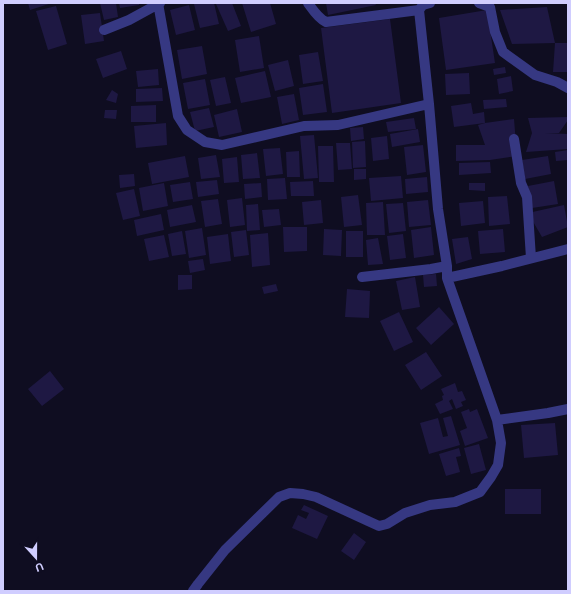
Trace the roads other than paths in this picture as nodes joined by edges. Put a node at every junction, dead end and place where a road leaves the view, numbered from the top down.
1 (159, 3) edge
2 (308, 3) edge
3 (430, 3) edge
4 (479, 3) edge
5 (419, 10) junction
6 (104, 30) dead end
7 (568, 88) edge
8 (429, 104) junction
9 (514, 139) dead end
10 (568, 249) edge
11 (531, 258) junction
12 (447, 266) junction
13 (362, 277) dead end
14 (447, 278) junction
15 (568, 409) edge
16 (497, 420) junction
17 (193, 591) edge

1 - 6 street
1 - 8 street
2 - 5 street
3 - 5 street
4 - 7 street
5 - 8 street
8 - 12 street
9 - 11 street
10 - 11 street
11 - 14 street
12 - 13 street
12 - 14 street
14 - 16 street
15 - 16 street
16 - 17 street

